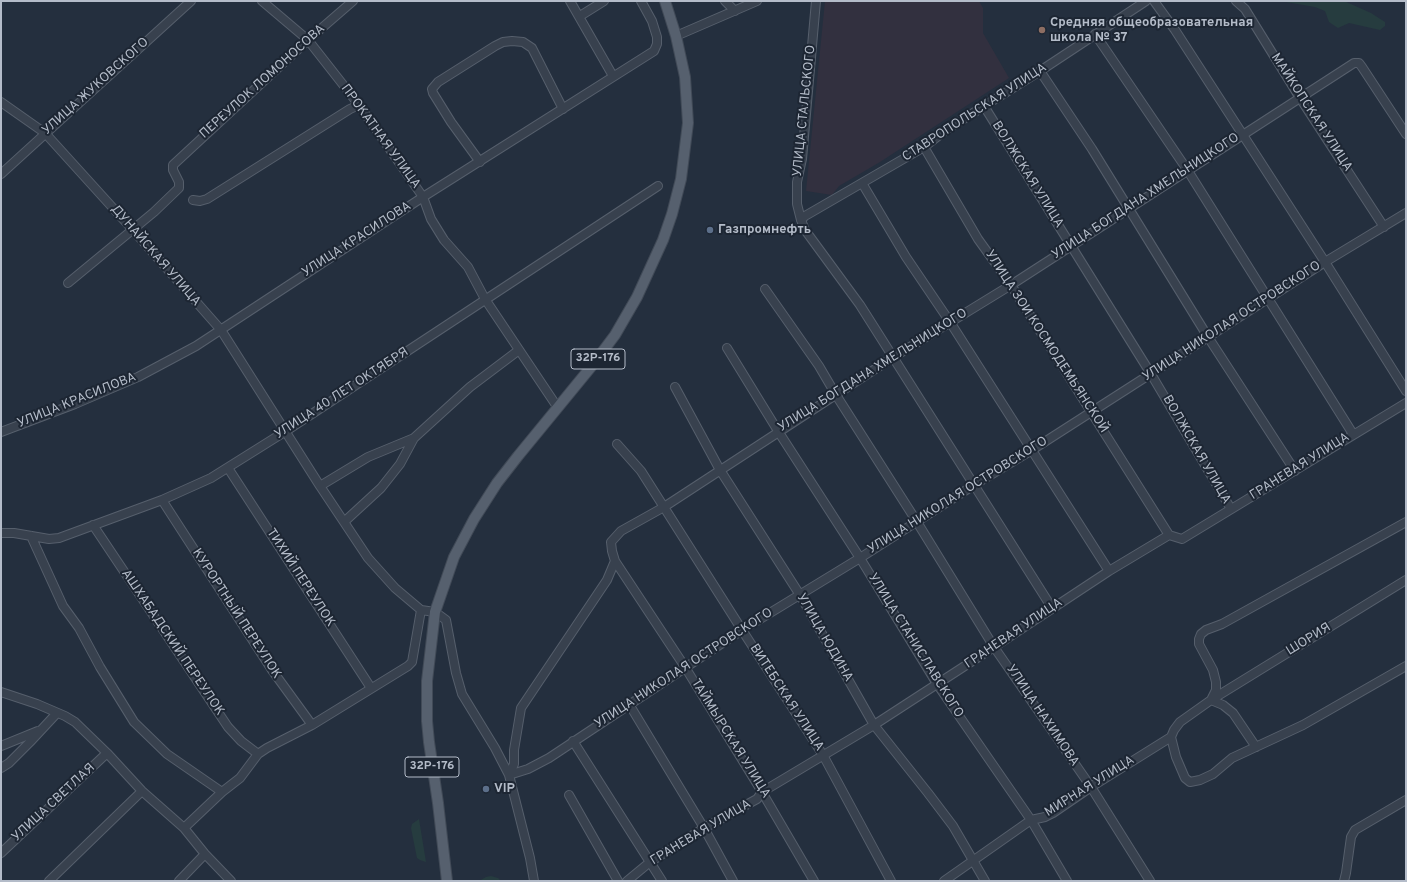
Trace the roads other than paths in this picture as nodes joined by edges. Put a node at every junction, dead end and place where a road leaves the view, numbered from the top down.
1 (191, 1) edge
2 (262, 1) edge
3 (353, 1) edge
4 (570, 1) edge
5 (604, 1) edge
6 (641, 1) edge
7 (665, 1) edge
8 (725, 1) edge
9 (757, 1) edge
10 (816, 1) edge
11 (1146, 1) edge
12 (1154, 1) edge
13 (1236, 1) edge
14 (735, 11) junction
15 (580, 16) junction
16 (1095, 34) junction
17 (676, 36) junction
18 (308, 40) junction
19 (1040, 71) junction
20 (613, 76) junction
21 (1300, 98) junction
22 (1, 102) edge
23 (359, 105) junction
24 (984, 106) junction
25 (563, 109) junction
26 (45, 133) junction
27 (1406, 134) edge
28 (1243, 135) junction
29 (924, 147) junction
30 (480, 162) junction
31 (1188, 171) junction
32 (1, 174) edge
33 (862, 183) junction
34 (658, 186) dead end
35 (423, 197) junction
36 (193, 200) dead end
37 (1129, 208) junction
38 (1406, 213) edge
39 (801, 220) junction
40 (1384, 227) junction
41 (132, 229) junction
42 (1071, 247) junction
43 (1325, 262) junction
44 (68, 283) dead end
45 (1011, 285) junction
46 (765, 290) dead end
47 (485, 299) junction
48 (1268, 299) junction
49 (950, 322) junction
50 (221, 330) junction
51 (1208, 337) junction
52 (727, 348) dead end
53 (518, 350) junction
54 (892, 358) junction
55 (1152, 374) junction
56 (675, 387) dead end
57 (1406, 391) edge
58 (836, 395) junction
59 (1406, 403) edge
60 (558, 408) junction
61 (1092, 411) junction
62 (286, 431) junction
63 (778, 431) junction
64 (1, 432) edge
65 (1353, 434) junction
66 (414, 438) junction
67 (617, 444) dead end
68 (1032, 450) junction
69 (228, 468) junction
70 (720, 470) junction
71 (1295, 471) junction
72 (974, 485) junction
73 (320, 486) junction
74 (162, 500) junction
75 (664, 506) junction
76 (1231, 509) junction
77 (344, 522) junction
78 (917, 522) junction
79 (1404, 523) edge
80 (93, 525) junction
81 (1, 532) edge
82 (1406, 532) edge
83 (1169, 535) junction
84 (30, 536) junction
85 (860, 558) junction
86 (614, 561) junction
87 (1109, 571) junction
88 (1406, 580) edge
89 (800, 595) junction
90 (1052, 608) junction
91 (421, 610) junction
92 (435, 612) junction
93 (742, 630) junction
94 (994, 647) junction
95 (1406, 666) edge
96 (686, 667) junction
97 (937, 684) junction
98 (371, 688) junction
99 (1, 692) edge
100 (1211, 700) junction
101 (629, 704) junction
102 (57, 713) junction
103 (312, 725) junction
104 (874, 725) junction
105 (43, 728) junction
106 (1171, 737) junction
107 (573, 741) junction
108 (1, 746) edge
109 (1256, 747) junction
110 (107, 753) junction
111 (258, 754) junction
112 (823, 755) junction
113 (1, 768) edge
114 (509, 775) junction
115 (1090, 787) junction
116 (142, 791) junction
117 (222, 792) junction
118 (762, 792) junction
119 (569, 795) dead end
120 (1406, 800) edge
121 (1031, 820) junction
122 (184, 828) junction
123 (704, 828) junction
124 (1, 853) edge
125 (205, 854) junction
126 (974, 861) junction
127 (650, 862) junction
128 (49, 881) edge
129 (179, 881) edge
130 (231, 881) edge
131 (447, 881) edge
132 (534, 881) edge
133 (618, 881) edge
134 (627, 881) edge
135 (662, 881) edge
136 (732, 881) edge
137 (814, 881) edge
138 (891, 881) edge
139 (944, 881) edge
140 (985, 881) edge
141 (1067, 881) edge
142 (1150, 881) edge
143 (1344, 881) edge

1 - 26 street, УЛИЦА ЖУКОВСКОГО
2 - 18 street, ПРОКАТНАЯ УЛИЦА
3 - 18 street, ПЕРЕУЛОК ЛОМОНОСОВА
4 - 15 street
5 - 15 street
6 - 20 street, УЛИЦА КРАСИЛОВА
7 - 17 main road, 32Р-176
8 - 14 street
9 - 14 street
10 - 39 street, УЛИЦА СТАЛЬСКОГО
11 - 16 street, СТАВРОПОЛЬСКАЯ УЛИЦА
12 - 28 street
13 - 21 street, МАЙКОПСКАЯ УЛИЦА
14 - 17 street
15 - 20 street
16 - 19 street, СТАВРОПОЛЬСКАЯ УЛИЦА
16 - 31 street
17 - 60 main road, 32Р-176
18 - 23 street, ПРОКАТНАЯ УЛИЦА
18 - 41 street, ПЕРЕУЛОК ЛОМОНОСОВА
19 - 24 street, СТАВРОПОЛЬСКАЯ УЛИЦА
19 - 37 street
20 - 25 street, УЛИЦА КРАСИЛОВА
21 - 27 street, УЛИЦА БОГДАНА ХМЕЛЬНИЦКОГО
21 - 28 street, УЛИЦА БОГДАНА ХМЕЛЬНИЦКОГО
21 - 40 street, МАЙКОПСКАЯ УЛИЦА
22 - 26 street, ДУНАЙСКАЯ УЛИЦА
23 - 35 street, ПРОКАТНАЯ УЛИЦА
23 - 36 street
24 - 29 street, СТАВРОПОЛЬСКАЯ УЛИЦА
24 - 42 street, ВОЛЖСКАЯ УЛИЦА
25 - 30 street, УЛИЦА КРАСИЛОВА
25 - 30 street
26 - 32 street, УЛИЦА ЖУКОВСКОГО
26 - 41 street, ДУНАЙСКАЯ УЛИЦА
28 - 31 street, УЛИЦА БОГДАНА ХМЕЛЬНИЦКОГО
28 - 43 street
29 - 33 street, СТАВРОПОЛЬСКАЯ УЛИЦА
29 - 45 street, УЛИЦА ЗОИ КОСМОДЕМЬЯНСКОЙ
30 - 35 street, УЛИЦА КРАСИЛОВА
31 - 37 street, УЛИЦА БОГДАНА ХМЕЛЬНИЦКОГО
31 - 48 street
33 - 39 street, СТАВРОПОЛЬСКАЯ УЛИЦА
33 - 49 street
34 - 47 street, УЛИЦА 40 ЛЕТ ОКТЯБРЯ
35 - 47 street, ПРОКАТНАЯ УЛИЦА
35 - 50 street, УЛИЦА КРАСИЛОВА
37 - 42 street, УЛИЦА БОГДАНА ХМЕЛЬНИЦКОГО
37 - 51 street
38 - 40 street, УЛИЦА НИКОЛАЯ ОСТРОВСКОГО
39 - 54 street, УЛИЦА СТАЛЬСКОГО
40 - 43 street, УЛИЦА НИКОЛАЯ ОСТРОВСКОГО
41 - 44 street
41 - 50 street, ДУНАЙСКАЯ УЛИЦА
42 - 45 street, УЛИЦА БОГДАНА ХМЕЛЬНИЦКОГО
42 - 55 street, ВОЛЖСКАЯ УЛИЦА
43 - 48 street, УЛИЦА НИКОЛАЯ ОСТРОВСКОГО
43 - 57 street
45 - 49 street, УЛИЦА БОГДАНА ХМЕЛЬНИЦКОГО
45 - 61 street, УЛИЦА ЗОИ КОСМОДЕМЬЯНСКОЙ
46 - 58 street, УЛИЦА НАХИМОВА
47 - 53 street, ПРОКАТНАЯ УЛИЦА
47 - 62 street, УЛИЦА 40 ЛЕТ ОКТЯБРЯ
48 - 51 street, УЛИЦА НИКОЛАЯ ОСТРОВСКОГО
48 - 65 street
49 - 54 street, УЛИЦА БОГДАНА ХМЕЛЬНИЦКОГО
49 - 68 street
50 - 62 street, ДУНАЙСКАЯ УЛИЦА
50 - 64 street, УЛИЦА КРАСИЛОВА
51 - 55 street, УЛИЦА НИКОЛАЯ ОСТРОВСКОГО
51 - 71 street
52 - 63 street, УЛИЦА СТАНИСЛАВСКОГО
53 - 60 street, ПРОКАТНАЯ УЛИЦА
53 - 66 street
54 - 58 street, УЛИЦА БОГДАНА ХМЕЛЬНИЦКОГО
54 - 72 street, УЛИЦА СТАЛЬСКОГО
55 - 61 street, УЛИЦА НИКОЛАЯ ОСТРОВСКОГО
55 - 76 street, ВОЛЖСКАЯ УЛИЦА
56 - 70 street, УЛИЦА ЮДИНА
58 - 63 street, УЛИЦА БОГДАНА ХМЕЛЬНИЦКОГО
58 - 78 street, УЛИЦА НАХИМОВА
59 - 65 street, ГРАНЕВАЯ УЛИЦА
60 - 92 main road, 32Р-176
61 - 68 street, УЛИЦА НИКОЛАЯ ОСТРОВСКОГО
61 - 83 street, УЛИЦА ЗОИ КОСМОДЕМЬЯНСКОЙ
62 - 69 street, УЛИЦА 40 ЛЕТ ОКТЯБРЯ
62 - 73 street, ДУНАЙСКАЯ УЛИЦА
63 - 70 street, УЛИЦА БОГДАНА ХМЕЛЬНИЦКОГО
63 - 85 street, УЛИЦА СТАНИСЛАВСКОГО
65 - 71 street, ГРАНЕВАЯ УЛИЦА
66 - 73 street
66 - 77 street
67 - 75 street, ВИТЕБСКАЯ УЛИЦА
68 - 72 street, УЛИЦА НИКОЛАЯ ОСТРОВСКОГО
68 - 87 street
69 - 74 street, УЛИЦА 40 ЛЕТ ОКТЯБРЯ
69 - 98 street, ТИХИЙ ПЕРЕУЛОК
70 - 75 street, УЛИЦА БОГДАНА ХМЕЛЬНИЦКОГО
70 - 89 street, УЛИЦА ЮДИНА
71 - 76 street, ГРАНЕВАЯ УЛИЦА
72 - 78 street, УЛИЦА НИКОЛАЯ ОСТРОВСКОГО
72 - 90 street, УЛИЦА СТАЛЬСКОГО
73 - 77 street, ДУНАЙСКАЯ УЛИЦА
74 - 80 street, УЛИЦА 40 ЛЕТ ОКТЯБРЯ
74 - 103 street, КУРОРТНЫЙ ПЕРЕУЛОК
75 - 86 street, УЛИЦА БОГДАНА ХМЕЛЬНИЦКОГО
75 - 93 street, ВИТЕБСКАЯ УЛИЦА
76 - 83 street, ГРАНЕВАЯ УЛИЦА
77 - 91 street, ДУНАЙСКАЯ УЛИЦА
78 - 85 street, УЛИЦА НИКОЛАЯ ОСТРОВСКОГО
78 - 94 street, УЛИЦА НАХИМОВА
79 - 82 street
79 - 100 street
80 - 84 street, УЛИЦА 40 ЛЕТ ОКТЯБРЯ
80 - 111 street, АШХАБАДСКИЙ ПЕРЕУЛОК
81 - 84 street, УЛИЦА 40 ЛЕТ ОКТЯБРЯ
83 - 87 street, ГРАНЕВАЯ УЛИЦА
84 - 117 street
85 - 89 street, УЛИЦА НИКОЛАЯ ОСТРОВСКОГО
85 - 97 street, УЛИЦА СТАНИСЛАВСКОГО
86 - 96 street, ТАЙМЫРСКАЯ УЛИЦА
86 - 114 street
87 - 90 street, ГРАНЕВАЯ УЛИЦА
88 - 100 street, ШОРИЯ
89 - 93 street, УЛИЦА НИКОЛАЯ ОСТРОВСКОГО
89 - 104 street, УЛИЦА ЮДИНА
90 - 94 street, ГРАНЕВАЯ УЛИЦА
91 - 92 street
91 - 98 street
92 - 114 street
92 - 131 main road, 32Р-176
93 - 96 street, УЛИЦА НИКОЛАЯ ОСТРОВСКОГО
93 - 112 street, ВИТЕБСКАЯ УЛИЦА
94 - 97 street, ГРАНЕВАЯ УЛИЦА
94 - 115 street, УЛИЦА НАХИМОВА
95 - 109 street
96 - 101 street, УЛИЦА НИКОЛАЯ ОСТРОВСКОГО
96 - 118 street, ТАЙМЫРСКАЯ УЛИЦА
97 - 104 street, ГРАНЕВАЯ УЛИЦА
97 - 121 street, УЛИЦА СТАНИСЛАВСКОГО
98 - 103 street
99 - 102 street
100 - 106 street, МИРНАЯ УЛИЦА
100 - 109 street
101 - 107 street, УЛИЦА НИКОЛАЯ ОСТРОВСКОГО
101 - 123 street
102 - 105 street
102 - 110 street
103 - 111 street
104 - 112 street, ГРАНЕВАЯ УЛИЦА
104 - 126 street, УЛИЦА ЮДИНА
105 - 108 street
105 - 113 street
106 - 109 street
106 - 115 street, МИРНАЯ УЛИЦА
107 - 114 street, УЛИЦА НИКОЛАЯ ОСТРОВСКОГО
107 - 127 street
110 - 116 street
110 - 124 street, УЛИЦА СВЕТЛАЯ
111 - 117 street
112 - 118 street, ГРАНЕВАЯ УЛИЦА
112 - 138 street, ВИТЕБСКАЯ УЛИЦА
114 - 132 street
115 - 121 street, МИРНАЯ УЛИЦА
115 - 142 street, УЛИЦА НАХИМОВА
116 - 122 street
116 - 128 street
117 - 122 street
118 - 123 street, ГРАНЕВАЯ УЛИЦА
118 - 137 street, ТАЙМЫРСКАЯ УЛИЦА
119 - 133 street
120 - 143 street
121 - 126 street, МИРНАЯ УЛИЦА
121 - 141 street, УЛИЦА СТАНИСЛАВСКОГО
122 - 125 street
123 - 127 street, ГРАНЕВАЯ УЛИЦА
123 - 136 street
125 - 129 street
125 - 130 street
126 - 139 street, МИРНАЯ УЛИЦА
126 - 140 street, УЛИЦА ЮДИНА
127 - 134 street, ГРАНЕВАЯ УЛИЦА
127 - 135 street

